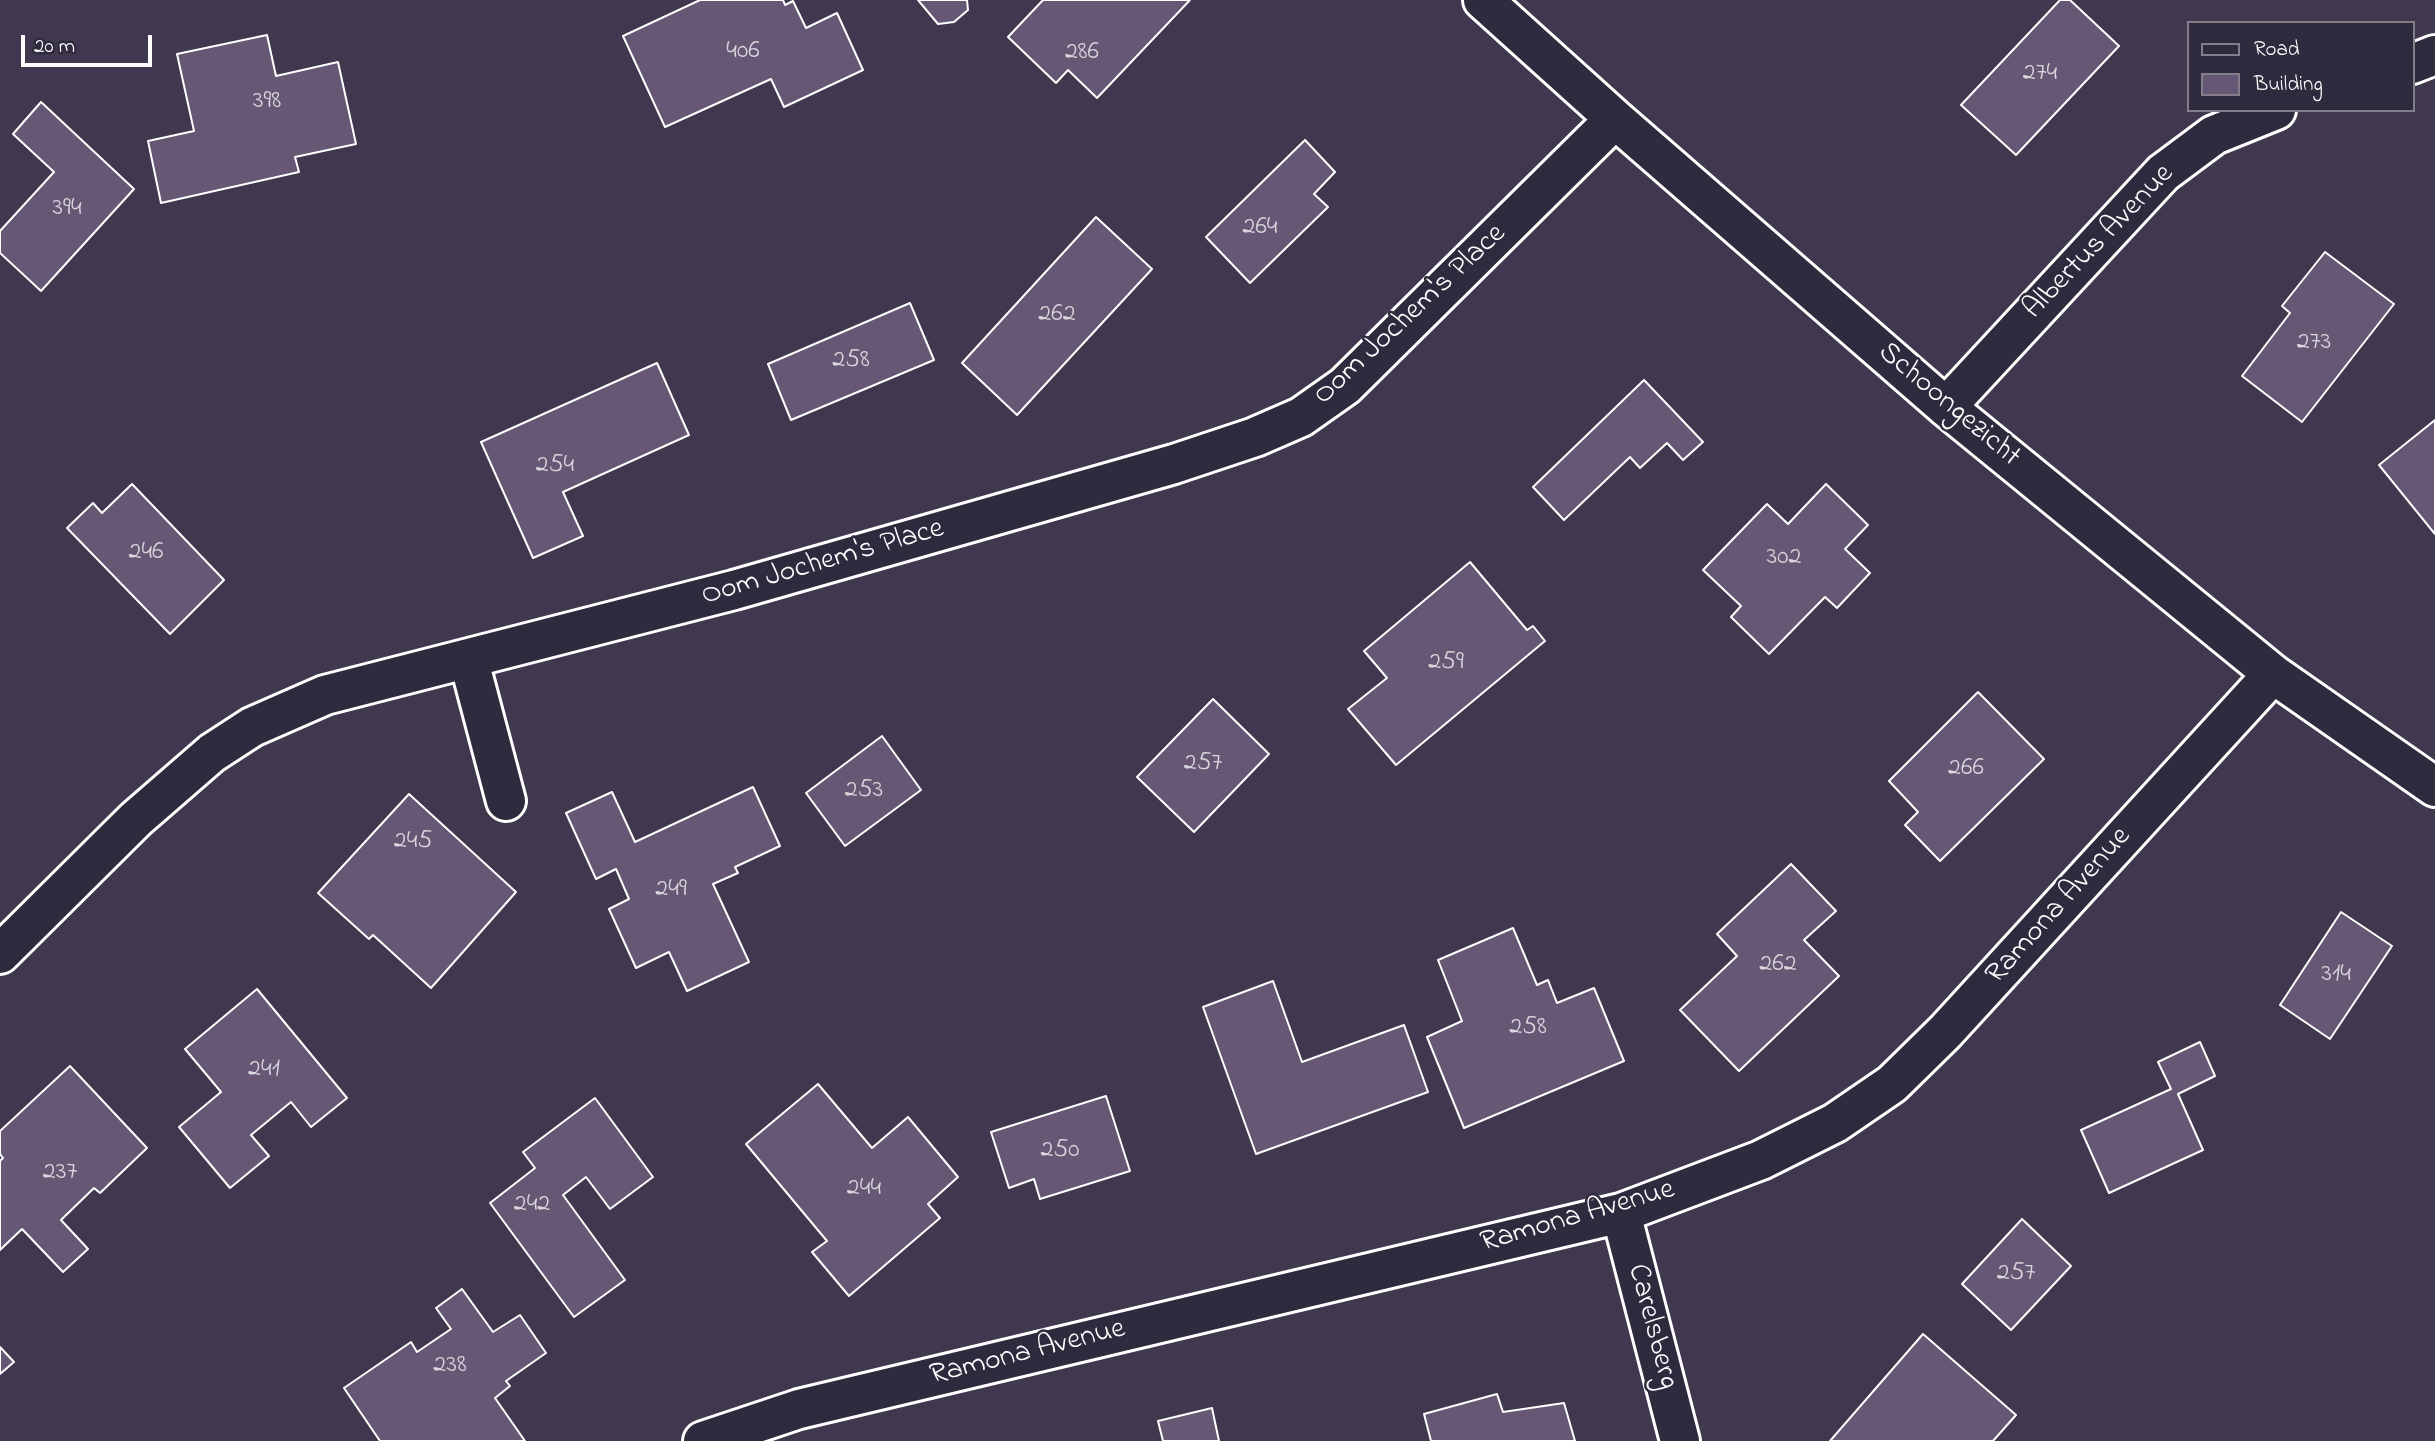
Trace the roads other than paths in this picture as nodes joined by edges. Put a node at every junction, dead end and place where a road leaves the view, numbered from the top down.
1 (1483, 0) edge
2 (2435, 55) edge
3 (2414, 63) edge
4 (2271, 112) edge
5 (1615, 119) junction
6 (1947, 407) junction
7 (469, 661) junction
8 (2273, 674) junction
9 (2435, 787) edge
10 (506, 802) dead end
11 (0, 954) edge
12 (1621, 1213) junction
13 (703, 1441) edge
14 (1680, 1441) edge

1 - 5 street, Schoongezicht
2 - 3 street
4 - 6 street, Albertus Avenue
5 - 6 street, Schoongezicht
5 - 7 street, Oom Jochem's Place
6 - 8 street, Schoongezicht
7 - 10 street
7 - 11 street, Oom Jochem's Place
8 - 9 street, Schoongezicht
8 - 12 street, Ramona Avenue
12 - 13 street, Ramona Avenue
12 - 14 street, Carelsberg

